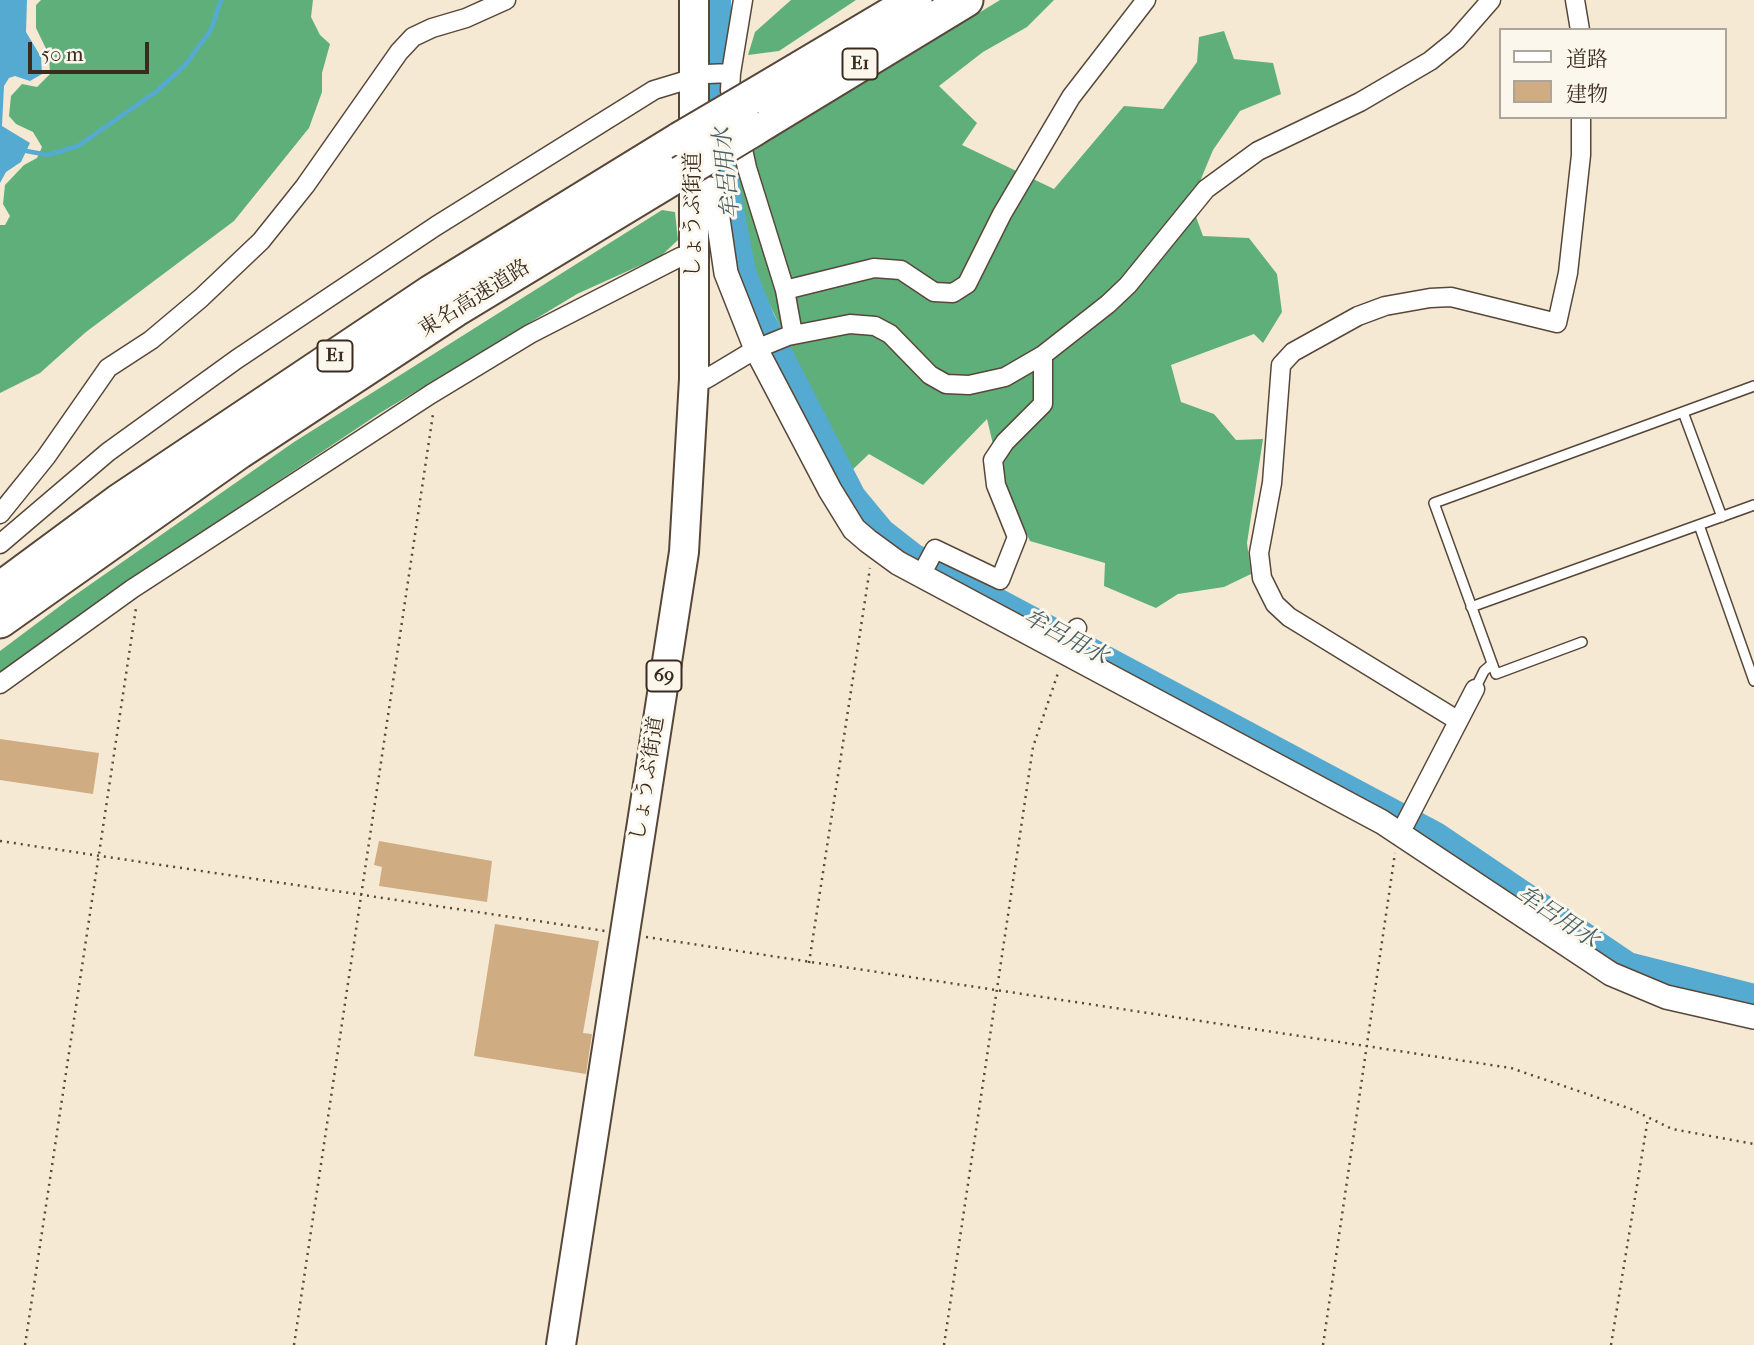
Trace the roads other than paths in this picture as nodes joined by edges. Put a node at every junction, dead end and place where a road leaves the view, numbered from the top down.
1 (506, 0) edge
2 (694, 0) edge
3 (744, 0) edge
4 (915, 0) edge
5 (966, 0) edge
6 (1146, 0) edge
7 (1491, 0) edge
8 (1578, 1) edge
9 (1580, 28) edge
10 (726, 88) junction
11 (1581, 119) edge
12 (687, 179) junction
13 (694, 254) junction
14 (785, 290) junction
15 (791, 335) junction
16 (759, 347) junction
17 (1044, 355) junction
18 (694, 379) junction
19 (1754, 386) edge
20 (1683, 412) junction
21 (1754, 505) edge
22 (0, 514) edge
23 (1722, 517) junction
24 (1699, 525) junction
25 (0, 544) edge
26 (923, 572) junction
27 (0, 589) edge
28 (1471, 607) junction
29 (0, 621) edge
30 (1076, 628) dead end
31 (1582, 642) dead end
32 (1067, 648) junction
33 (1492, 664) junction
34 (1754, 681) edge
35 (0, 684) edge
36 (1475, 689) joint
37 (1457, 720) junction
38 (1402, 829) junction
39 (1754, 1017) edge
40 (561, 1345) edge

1 - 22 street
2 - 10 main road, しょうぶ街道 / 69
3 - 10 street
4 - 10 highway, 東名高速道路 / E1
5 - 10 highway, 東名高速道路 / E1
6 - 14 street
7 - 17 street
8 - 9 street
10 - 12 highway, 東名高速道路 / E1, bridge
10 - 12 main road, しょうぶ街道 / 69
10 - 14 street
10 - 25 street
10 - 27 highway, 東名高速道路 / E1, bridge
11 - 37 street
12 - 13 main road, しょうぶ街道 / 69
12 - 16 street
12 - 29 highway, 東名高速道路 / E1
13 - 18 main road, しょうぶ街道 / 69
13 - 35 street
14 - 15 street
15 - 16 street
15 - 17 street
16 - 18 street
16 - 26 street
17 - 26 street
18 - 40 main road, しょうぶ街道 / 69
19 - 20 lane
20 - 23 lane
20 - 28 lane
21 - 23 lane
23 - 24 lane
24 - 28 lane
24 - 34 lane
26 - 32 street
28 - 33 lane
30 - 32 street
31 - 33 lane
32 - 38 street
33 - 36 lane
36 - 37 street
37 - 38 street
38 - 39 street

